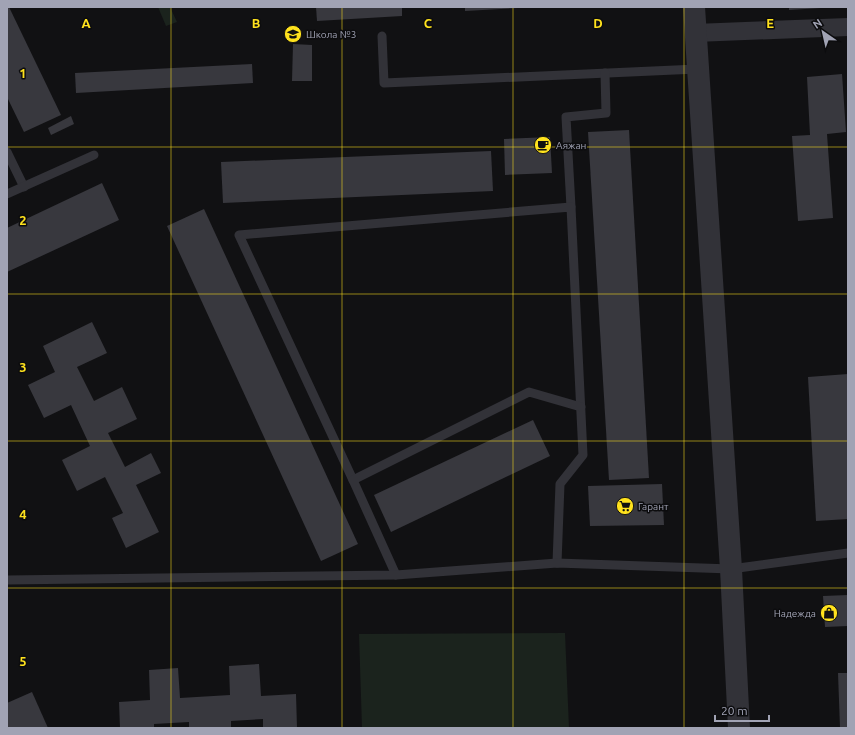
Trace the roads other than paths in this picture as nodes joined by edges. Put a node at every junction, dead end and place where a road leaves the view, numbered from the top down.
1 (694, 7) edge
2 (848, 27) edge
3 (695, 33) junction
4 (382, 36) dead end
5 (697, 70) junction
6 (605, 73) junction
7 (7, 152) edge
8 (94, 155) dead end
9 (24, 186) junction
10 (7, 194) edge
11 (571, 207) junction
12 (581, 407) junction
13 (353, 480) junction
14 (848, 553) edge
15 (557, 563) junction
16 (731, 569) junction
17 (396, 575) junction
18 (7, 580) edge
19 (740, 728) edge

1 - 3 street
2 - 3 street
3 - 5 street
4 - 6 lane
5 - 6 lane
5 - 16 street
6 - 11 lane
7 - 9 lane
8 - 9 lane
9 - 10 lane
11 - 12 lane
11 - 13 lane
12 - 13 lane
12 - 15 lane
13 - 17 lane
14 - 16 lane
15 - 16 lane
15 - 17 lane
16 - 19 street
17 - 18 lane

